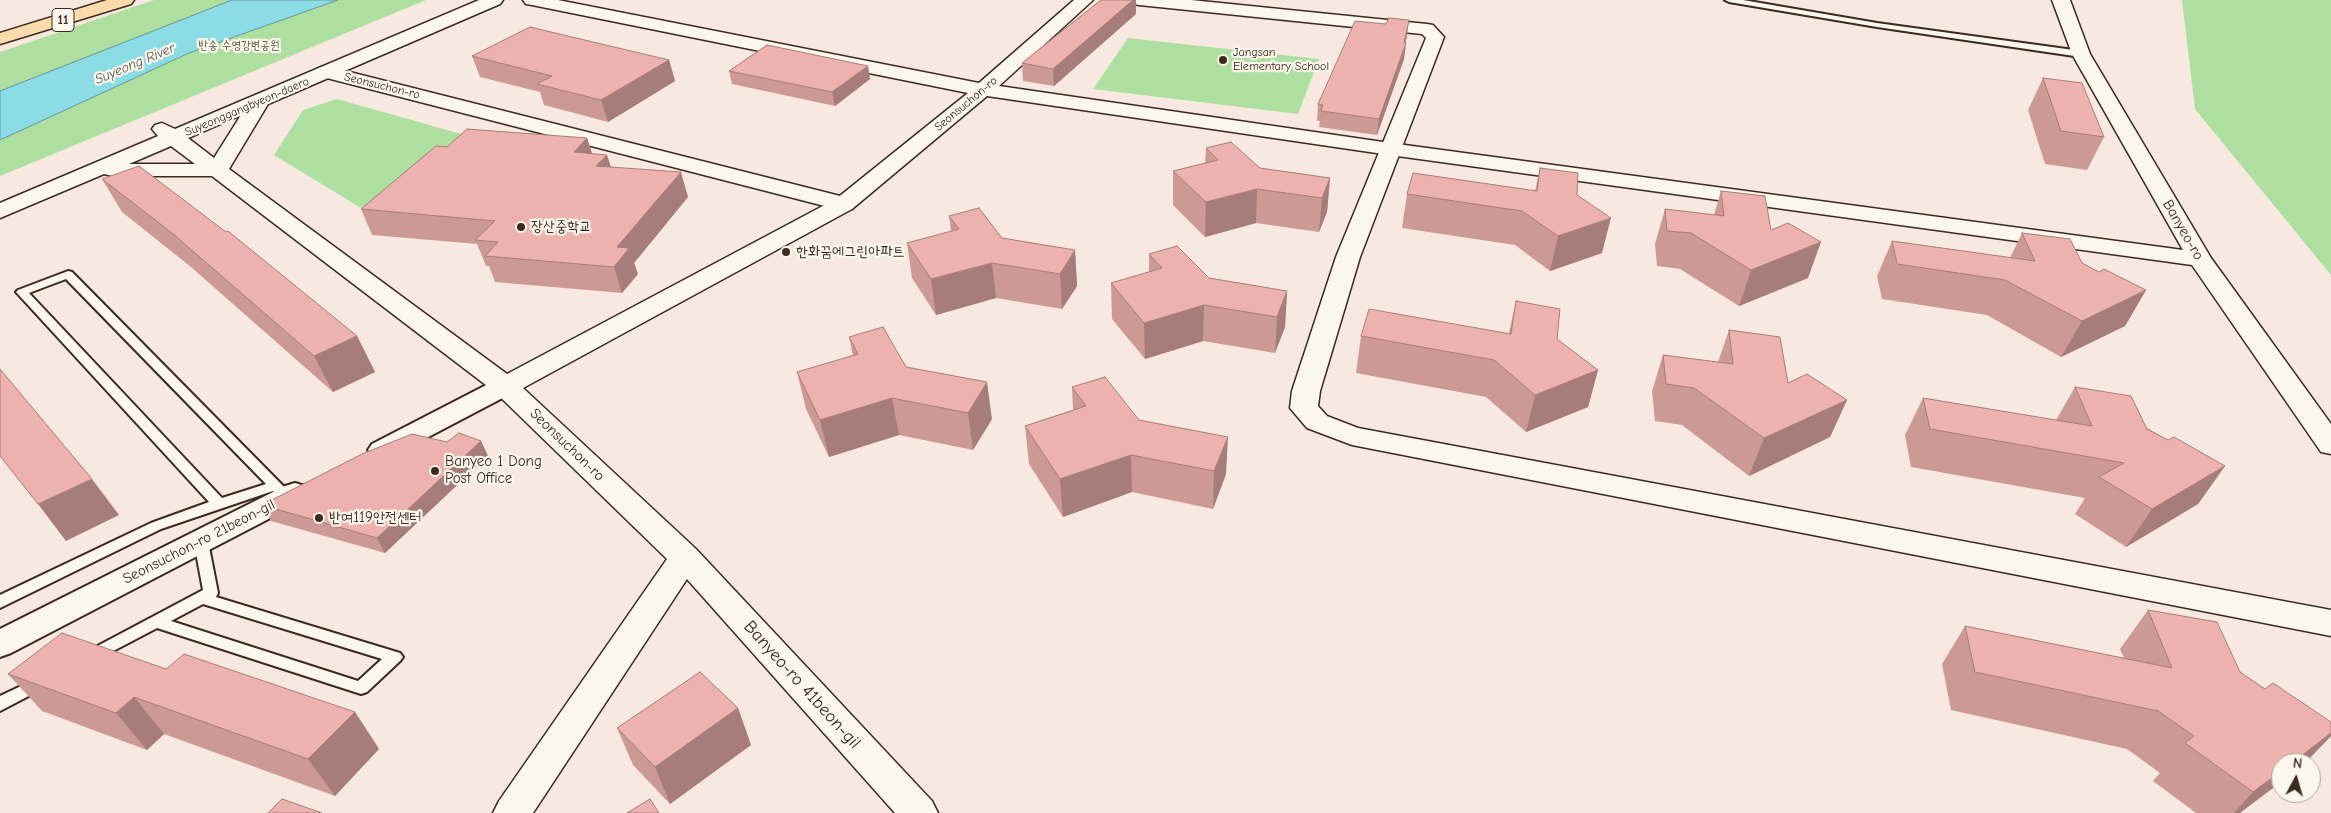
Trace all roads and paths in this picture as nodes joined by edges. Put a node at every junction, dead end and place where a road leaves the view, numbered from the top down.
1 (96, 0) edge
2 (126, 0) edge
3 (466, 0) edge
4 (494, 0) edge
5 (532, 0) edge
6 (1084, 0) edge
7 (1139, 0) edge
8 (1729, 0) edge
9 (2061, 0) edge
10 (0, 30) edge
11 (0, 40) edge
12 (2081, 54) junction
13 (326, 72) junction
14 (983, 90) junction
15 (260, 101) junction
16 (168, 133) junction
17 (1390, 149) junction
18 (98, 170) junction
19 (217, 170) junction
20 (0, 196) edge
21 (844, 204) junction
22 (0, 211) edge
23 (2200, 259) junction
24 (505, 386) junction
25 (2331, 445) edge
26 (356, 463) edge
27 (322, 480) edge
28 (281, 491) junction
29 (218, 504) junction
30 (201, 542) junction
31 (685, 557) junction
32 (203, 598) junction
33 (0, 602) edge
34 (156, 622) junction
35 (2331, 623) edge
36 (0, 644) edge
37 (79, 662) edge
38 (53, 676) edge
39 (0, 704) edge
40 (512, 813) edge
41 (919, 813) edge

1 - 10 highway, 11
2 - 11 highway, 11
3 - 16 main road, Suyeonggangbyeon-daero
4 - 13 main road, Suyeonggangbyeon-daero
5 - 14 main road
6 - 14 main road, Seonsuchon-ro
7 - 17 main road
8 - 12 lane
9 - 12 main road, Banyeo-ro
12 - 23 main road, Banyeo-ro
13 - 15 main road, Suyeonggangbyeon-daero
13 - 21 main road, Seonsuchon-ro
14 - 17 main road
14 - 21 main road, Seonsuchon-ro
15 - 16 main road, Suyeonggangbyeon-daero
15 - 19 main road
16 - 18 main road, Suyeonggangbyeon-daero
16 - 19 main road
16 - 20 main road, Suyeonggangbyeon-daero
17 - 23 main road
17 - 35 main road
18 - 19 main road
18 - 22 main road, Suyeonggangbyeon-daero
19 - 24 main road
21 - 24 main road, Seonsuchon-ro
23 - 25 main road, Banyeo-ro
24 - 26 street
24 - 31 main road, Seonsuchon-ro
27 - 28 street, Seonsuchon-ro 21beon-gil
28 - 29 lane
28 - 29 lane
28 - 30 street, Seonsuchon-ro 21beon-gil
29 - 33 lane
30 - 32 lane
30 - 36 street, Seonsuchon-ro 21beon-gil
31 - 40 main road
31 - 41 main road, Banyeo-ro 41beon-gil
32 - 34 lane
32 - 34 lane
34 - 37 lane
38 - 39 lane

